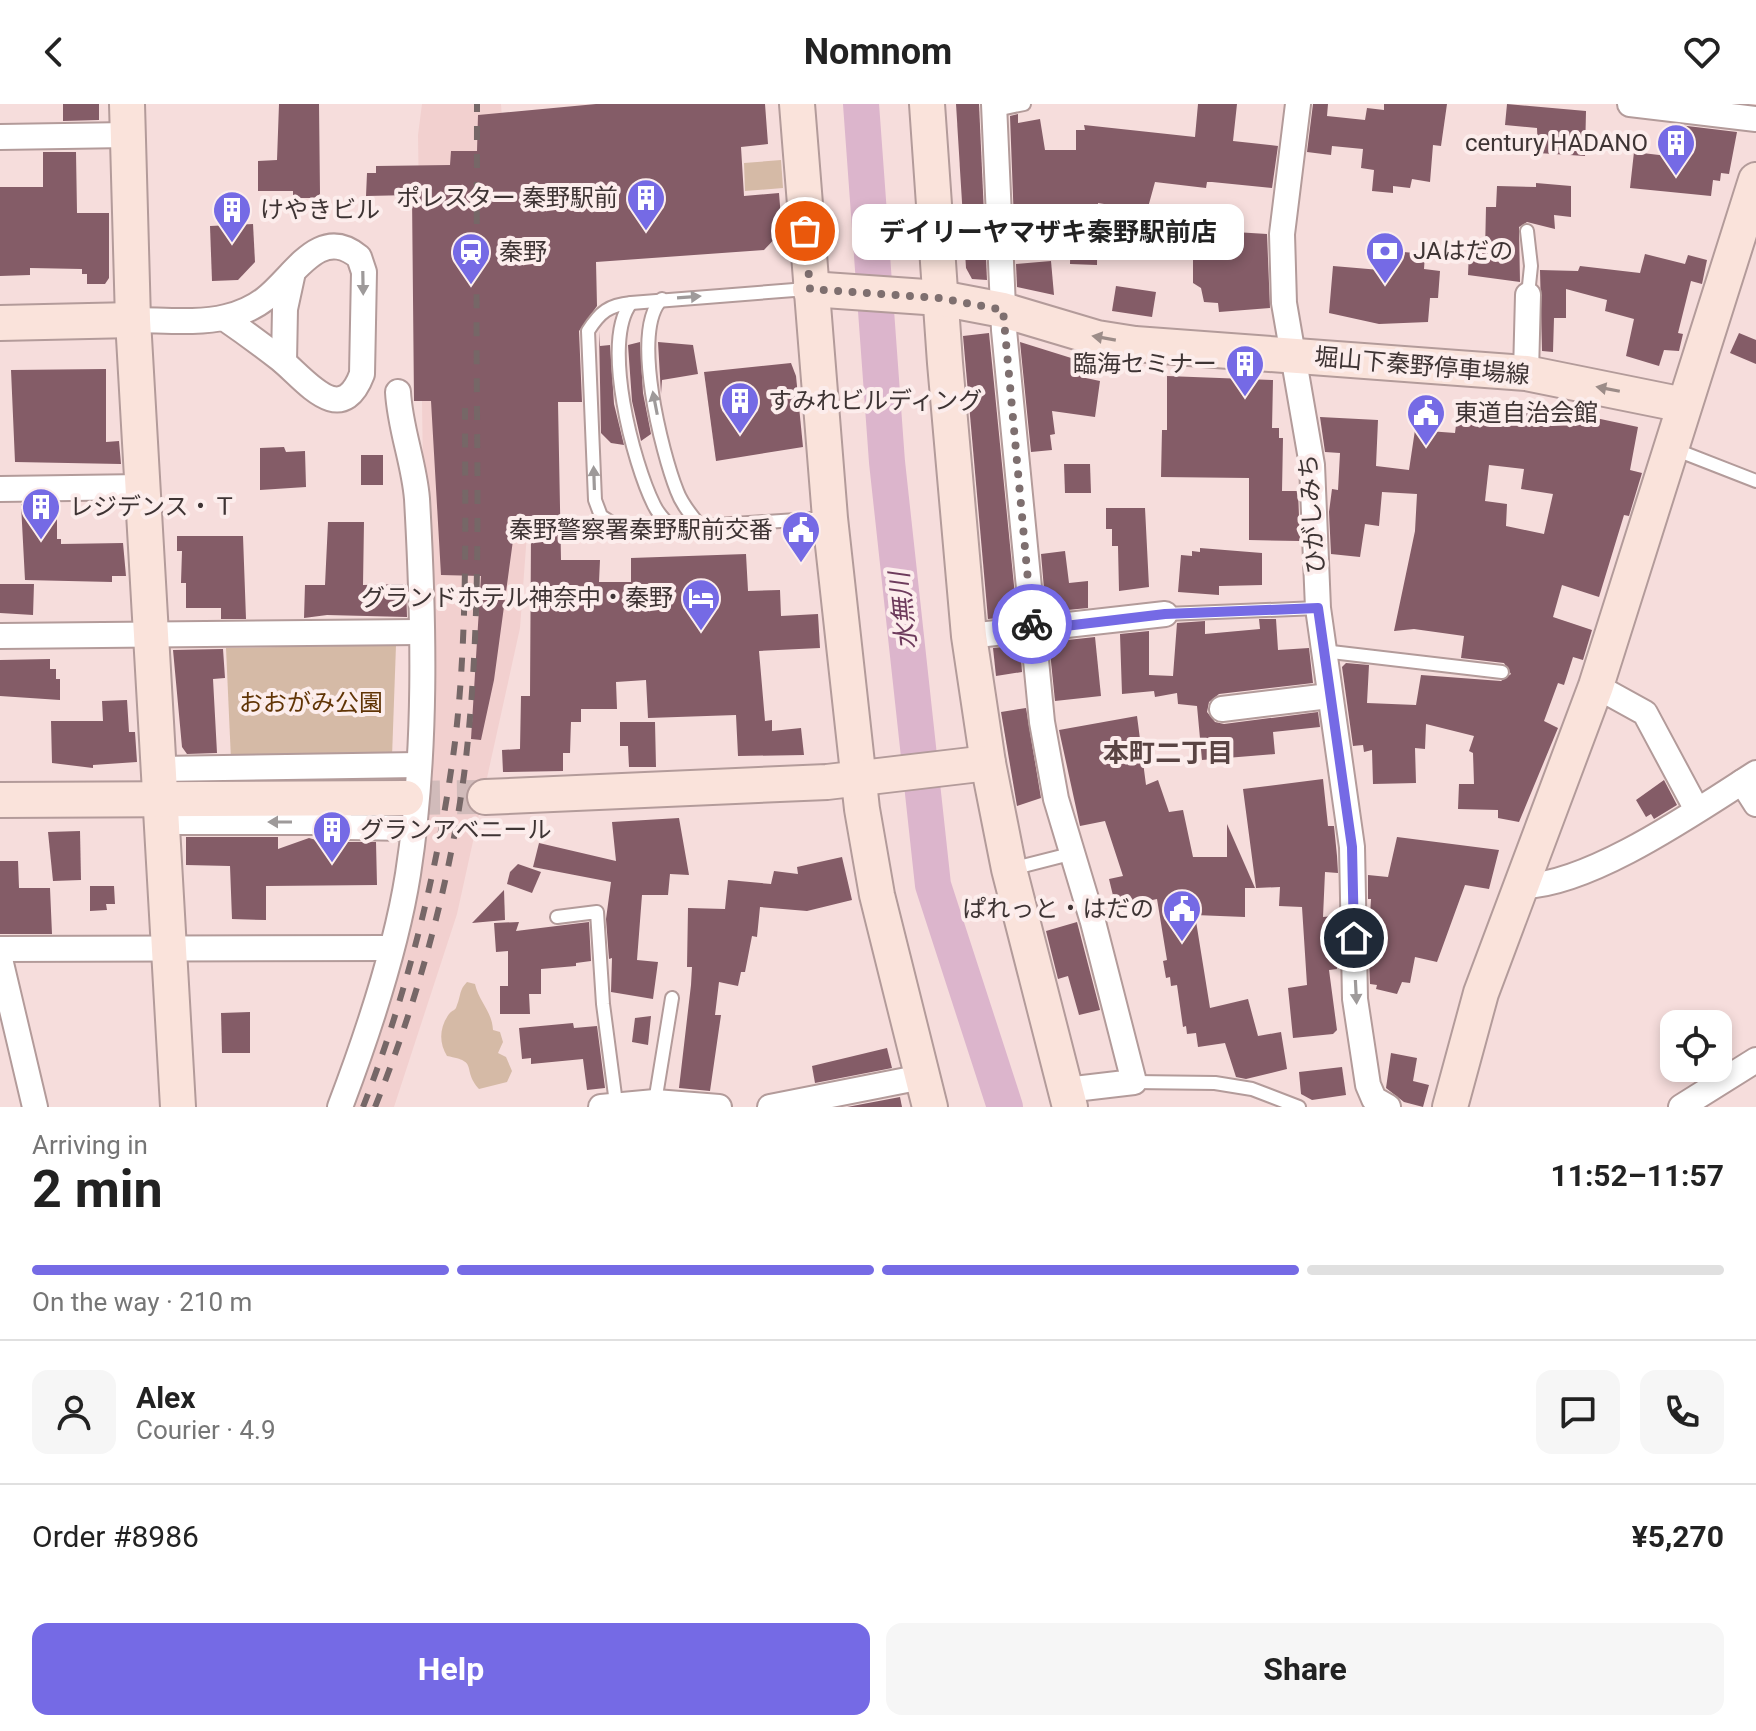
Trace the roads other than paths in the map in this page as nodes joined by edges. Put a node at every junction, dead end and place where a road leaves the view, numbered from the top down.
1 (797, 104) edge
2 (927, 104) edge
3 (1024, 104) edge
4 (1298, 104) edge
5 (1630, 104) edge
6 (994, 107) edge
7 (128, 119) edge
8 (1756, 119) edge
9 (0, 137) edge
10 (1756, 180) edge
11 (1527, 231) dead end
12 (293, 272) junction
13 (819, 290) junction
14 (1528, 295) joint
15 (934, 298) junction
16 (662, 299) junction
17 (631, 303) junction
18 (1003, 310) junction
19 (224, 318) junction
20 (133, 320) junction
21 (0, 323) edge
22 (1293, 356) junction
23 (284, 362) junction
24 (1526, 373) junction
25 (398, 392) dead end
26 (1684, 405) junction
27 (1671, 447) junction
28 (1756, 481) edge
29 (143, 487) junction
30 (0, 489) edge
31 (830, 518) junction
32 (701, 527) junction
33 (673, 529) junction
34 (1318, 608) junction
35 (1165, 614) joint
36 (1032, 630) junction
37 (419, 632) junction
38 (153, 635) junction
39 (0, 636) edge
40 (969, 636) junction
41 (1323, 651) junction
42 (1502, 672) dead end
43 (1596, 686) junction
44 (1329, 696) junction
45 (1237, 712) dead end
46 (979, 764) junction
47 (418, 765) junction
48 (1749, 777) edge
49 (869, 778) junction
50 (160, 797) junction
51 (485, 797) tunnel mouth
52 (0, 800) edge
53 (1756, 804) edge
54 (1697, 810) junction
55 (409, 813) junction
56 (1074, 853) junction
57 (1009, 869) junction
58 (1522, 886) junction
59 (557, 917) dead end
60 (390, 948) junction
61 (0, 949) edge
62 (170, 949) junction
63 (0, 959) edge
64 (672, 998) dead end
65 (1756, 1060) edge
66 (1134, 1082) junction
67 (926, 1092) edge
68 (1068, 1098) edge
69 (1716, 1098) edge
70 (655, 1102) junction
71 (1375, 1104) edge
72 (608, 1105) edge
73 (35, 1107) edge
74 (178, 1107) edge
75 (340, 1107) edge
76 (719, 1107) edge
77 (770, 1107) edge
78 (1299, 1107) edge
79 (1450, 1107) edge
80 (1681, 1107) edge

1 - 13 street
2 - 15 street
3 - 6 lane
4 - 22 street, ひがしみち
5 - 8 street
6 - 18 street
7 - 9 street
7 - 20 street
10 - 26 street
11 - 14 lane
12 - 19 street
12 - 23 street
12 -> 23 street
13 - 15 street, 堀山下秦野停車場線
16 -> 13 lane
13 - 31 street
14 - 24 street
15 - 18 street, 堀山下秦野停車場線
15 - 40 street
16 - 17 lane
32 -> 16 lane
17 - 33 lane
33 -> 17 lane
22 -> 18 street, 堀山下秦野停車場線
18 - 36 street
19 - 20 street
19 - 23 street
20 - 21 street
20 - 29 street
22 - 24 street, 堀山下秦野停車場線
22 - 34 street, ひがしみち
26 -> 24 street, 堀山下秦野停車場線
25 - 37 street
26 - 27 street
27 - 28 lane
27 - 43 street
29 - 30 street
29 - 38 street
31 - 32 lane
31 - 49 street
32 - 33 lane
34 - 35 lane
34 - 41 street, ひがしみち
35 - 36 street
36 - 40 street
36 - 56 street
37 - 38 street
37 - 47 street
38 - 39 street
38 - 50 street
40 - 46 street
41 - 42 lane
41 - 44 street, ひがしみち
43 - 54 street
43 - 58 street
44 - 45 street
44 -> 71 street, ひがしみち
46 - 49 street
46 - 57 street
47 - 50 street
47 - 55 street
48 - 53 street
48 - 54 street
49 - 51 street
49 - 67 street
50 - 52 street
50 - 55 street
50 - 62 street
54 - 58 street
55 - 60 street
56 - 57 lane
56 - 66 street
57 - 68 street
58 - 79 street
59 - 72 lane
60 - 62 street
60 - 75 street
61 - 62 street
62 - 74 street
63 - 73 street
64 - 70 lane
65 - 69 street
66 - 68 street
66 - 78 lane
67 - 77 street
69 - 80 street
70 - 72 street
70 - 76 street

